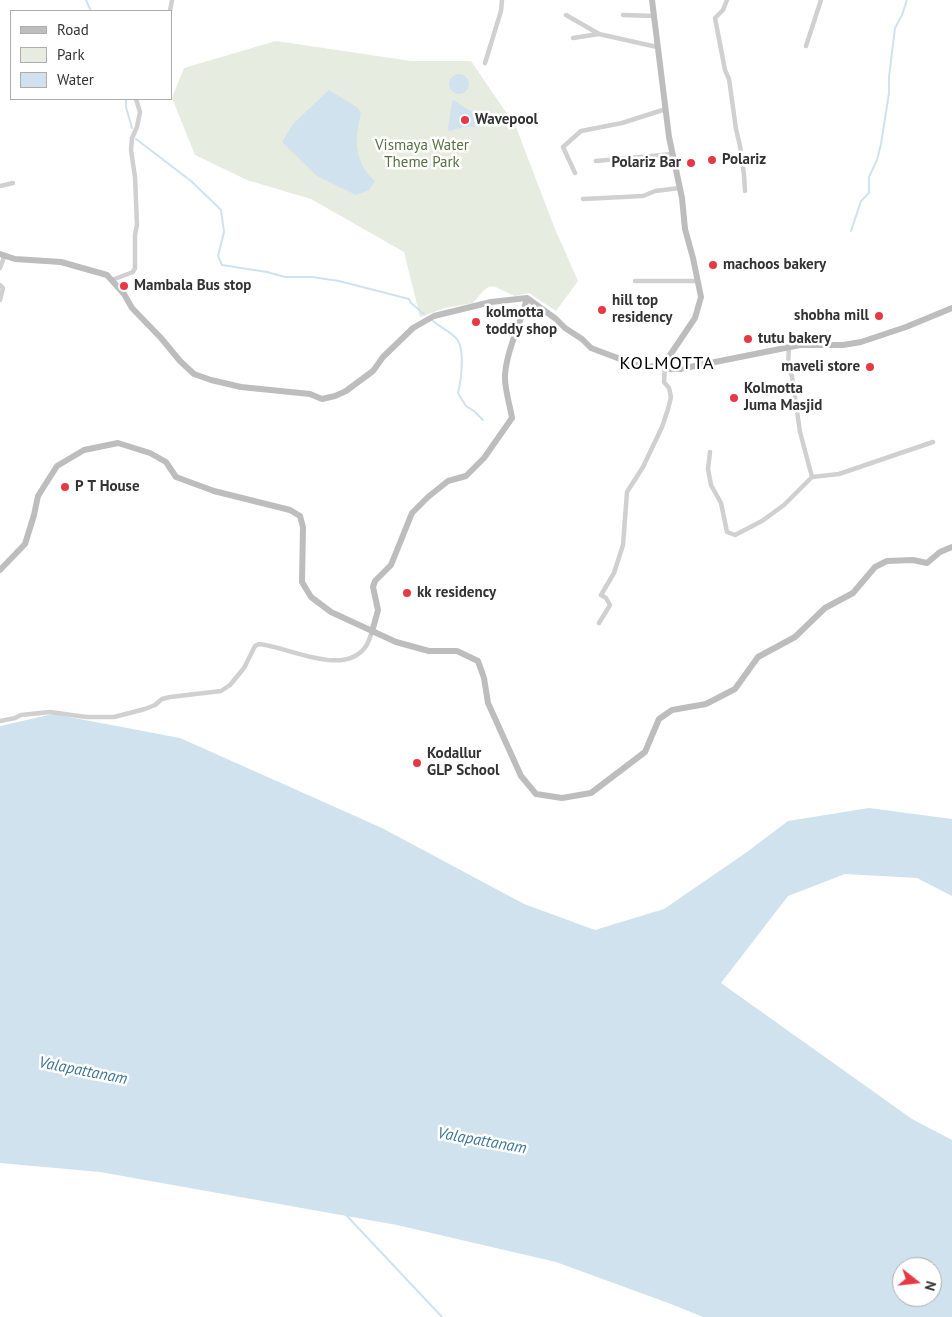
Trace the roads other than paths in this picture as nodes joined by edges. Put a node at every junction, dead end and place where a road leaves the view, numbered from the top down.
1 (502, 0) edge
2 (652, 0) edge
3 (728, 0) edge
4 (821, 0) edge
5 (566, 15) dead end
6 (623, 15) dead end
7 (654, 16) junction
8 (599, 34) junction
9 (574, 38) dead end
10 (806, 46) dead end
11 (657, 47) junction
12 (485, 63) dead end
13 (136, 100) edge
14 (666, 109) junction
15 (673, 154) junction
16 (596, 161) dead end
17 (575, 173) dead end
18 (13, 184) dead end
19 (0, 186) edge
20 (680, 188) junction
21 (745, 191) dead end
22 (583, 199) dead end
23 (2, 255) edge
24 (0, 268) edge
25 (112, 280) junction
26 (635, 281) dead end
27 (698, 281) junction
28 (0, 285) edge
29 (527, 298) junction
30 (0, 300) edge
31 (952, 308) edge
32 (789, 346) junction
33 (665, 365) junction
34 (933, 442) dead end
35 (710, 452) dead end
36 (812, 477) junction
37 (952, 547) edge
38 (0, 570) edge
39 (599, 623) dead end
40 (372, 632) junction
41 (0, 720) edge

1 - 12 street
2 - 7 street
3 - 21 street
4 - 10 street
5 - 8 street
6 - 7 street
7 - 11 street
8 - 9 street
8 - 11 street
11 - 14 street
13 - 25 street
14 - 15 street
14 - 17 street
15 - 16 street
15 - 20 street
18 - 19 street
20 - 22 street
20 - 27 street
23 - 24 street
23 - 25 street
25 - 29 street
26 - 27 street
27 - 33 street
28 - 30 street
29 - 33 street
29 - 40 street
31 - 32 street
32 - 33 street
32 - 36 street
33 - 39 street
34 - 36 street
35 - 36 street
37 - 40 street
38 - 40 street
40 - 41 street

